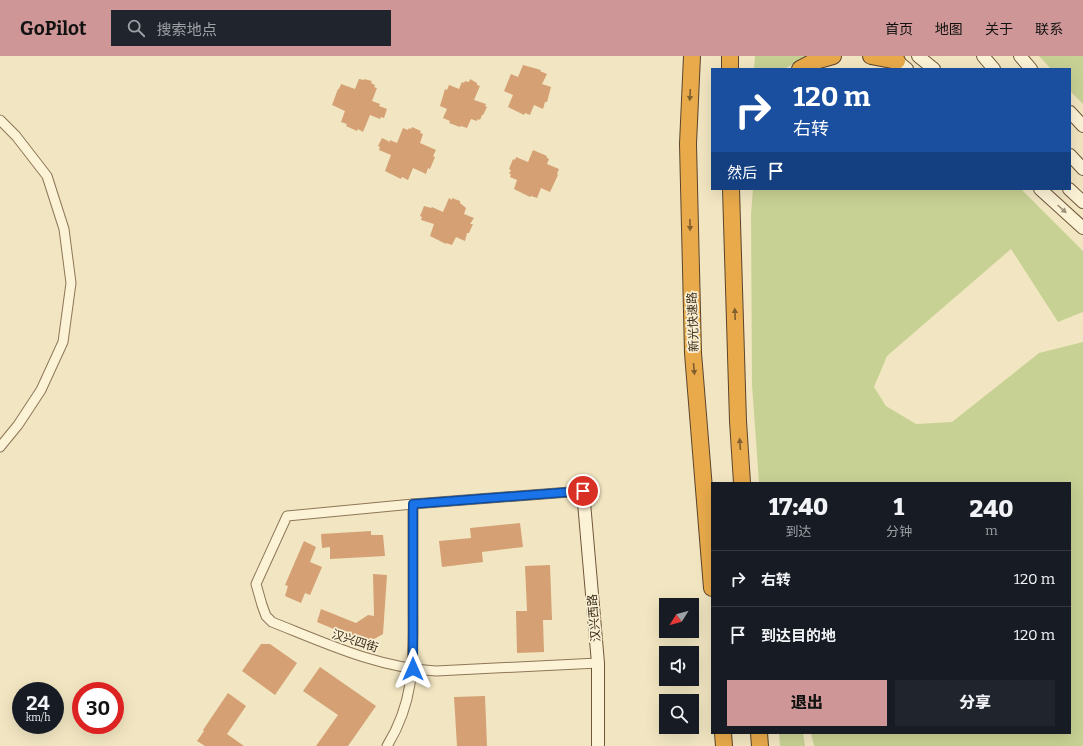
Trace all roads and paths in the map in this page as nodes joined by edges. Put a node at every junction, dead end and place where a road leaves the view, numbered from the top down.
1 (692, 56) edge
2 (730, 56) edge
3 (833, 56) edge
4 (871, 56) edge
5 (918, 56) edge
6 (983, 56) edge
7 (1020, 56) edge
8 (898, 62) edge
9 (730, 68) edge
10 (802, 68) edge
11 (933, 68) edge
12 (993, 68) edge
13 (1030, 68) edge
14 (1071, 113) edge
15 (0, 120) edge
16 (1083, 126) edge
17 (1071, 157) edge
18 (1083, 169) edge
19 (731, 190) edge
20 (1041, 190) edge
21 (1070, 190) edge
22 (1083, 202) edge
23 (1083, 228) edge
24 (0, 447) edge
25 (742, 482) edge
26 (583, 491) joint
27 (413, 504) junction
28 (711, 576) edge
29 (598, 663) junction
30 (413, 669) junction
31 (723, 734) edge
32 (759, 734) edge
33 (387, 746) edge
34 (598, 746) edge
35 (724, 746) edge
36 (760, 746) edge

1 -> 28 highway, 新光快速路
2 - 9 highway
3 - 10 highway
4 - 8 highway
5 - 11 street
6 - 12 street
7 - 13 street
14 - 16 street
15 - 24 street
17 - 18 street
25 -> 19 highway
20 -> 23 street
21 - 22 street
26 - 27 street
26 - 29 street, 汉兴西路
27 - 30 street
27 - 30 street, 汉兴四街
29 - 30 street, 汉兴四街
29 - 34 street, 汉兴西路
30 - 33 street
31 - 35 highway
32 - 36 highway

